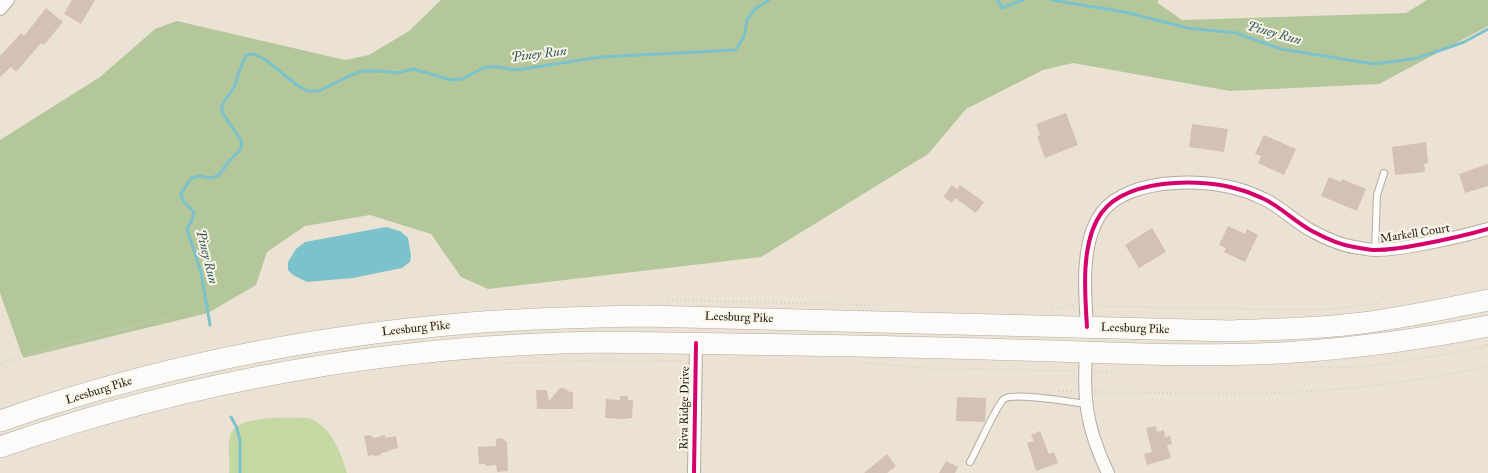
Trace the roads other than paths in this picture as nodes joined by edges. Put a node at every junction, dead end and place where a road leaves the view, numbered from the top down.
1 (8, 0) edge
2 (0, 9) edge
3 (1384, 173) dead end
4 (1488, 229) edge
5 (1375, 250) junction
6 (1488, 300) edge
7 (1488, 326) edge
8 (1087, 327) junction
9 (1232, 331) junction
10 (696, 344) junction
11 (1086, 352) junction
12 (1086, 398) junction
13 (0, 421) edge
14 (0, 447) edge
15 (970, 462) dead end
16 (694, 473) edge
17 (1108, 473) edge

1 - 2 street
3 - 5 lane
4 - 5 street, Markell Court
5 - 8 street, Markell Court
6 - 9 highway, Leesburg Pike
7 - 11 highway, Leesburg Pike
8 - 9 highway, Leesburg Pike
8 - 13 highway, Leesburg Pike
9 - 11 highway
10 - 11 highway, Leesburg Pike
10 - 14 highway, Leesburg Pike
10 - 16 street, Riva Ridge Drive
11 - 12 street
12 - 15 lane
12 - 17 street

